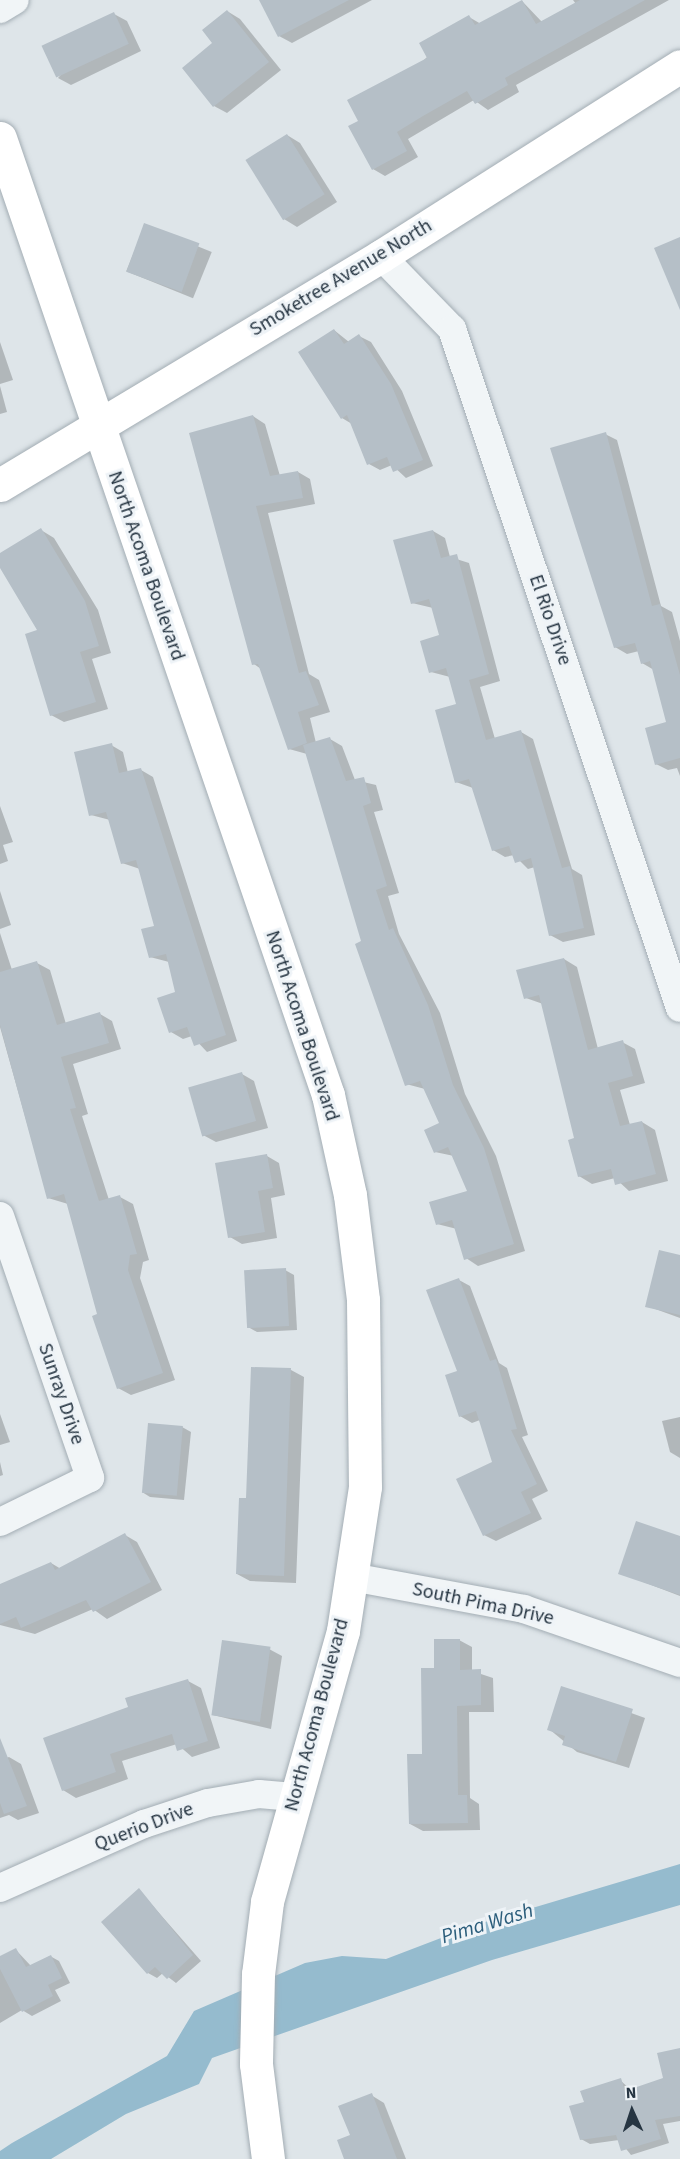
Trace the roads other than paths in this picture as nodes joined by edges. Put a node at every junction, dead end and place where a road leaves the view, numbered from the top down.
1 (15, 0) edge
2 (0, 9) edge
3 (677, 73) edge
4 (0, 138) edge
5 (381, 256) junction
6 (98, 423) junction
7 (0, 485) edge
8 (680, 1008) edge
9 (0, 1216) edge
10 (0, 1522) edge
11 (352, 1577) junction
12 (680, 1663) edge
13 (294, 1797) junction
14 (0, 1888) edge
15 (268, 2159) edge

1 - 2 street
3 - 5 main road, Smoketree Avenue North
4 - 6 main road, North Acoma Boulevard
5 - 6 main road, Smoketree Avenue North
5 - 8 street, El Rio Drive
6 - 7 main road, Smoketree Avenue North
6 - 11 main road, North Acoma Boulevard
9 - 10 street, Sunray Drive
11 - 12 street, South Pima Drive
11 - 13 main road, North Acoma Boulevard
13 - 14 street, Querio Drive
13 - 15 main road, North Acoma Boulevard

